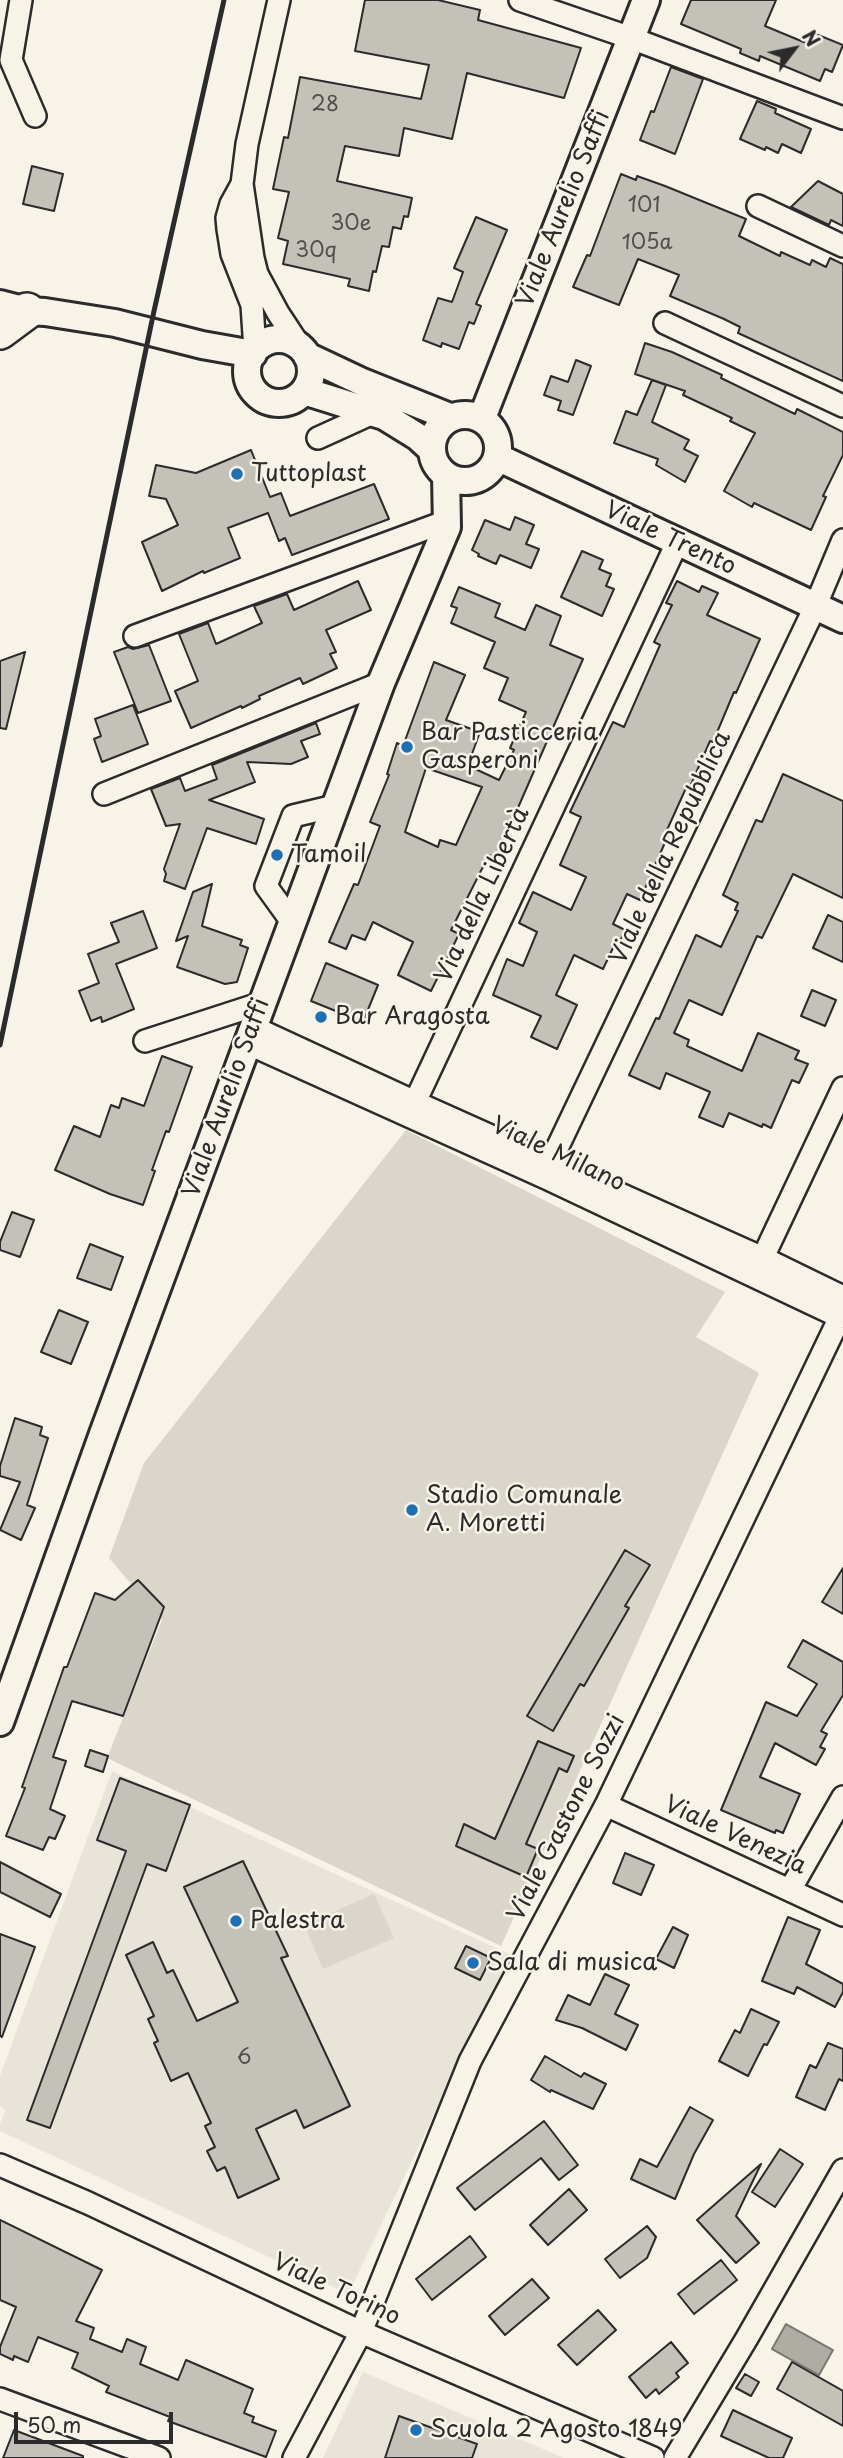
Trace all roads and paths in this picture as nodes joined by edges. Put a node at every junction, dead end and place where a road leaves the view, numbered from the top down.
1 (21, 0) edge
2 (279, 0) edge
3 (520, 0) edge
4 (646, 0) edge
5 (631, 38) junction
6 (35, 116) dead end
7 (843, 118) edge
8 (242, 184) junction
9 (758, 206) dead end
10 (843, 246) edge
11 (7, 316) edge
12 (665, 323) dead end
13 (304, 352) junction
14 (252, 361) junction
15 (304, 391) junction
16 (843, 406) edge
17 (373, 413) junction
18 (450, 417) junction
19 (482, 418) junction
20 (318, 438) dead end
21 (431, 449) junction
22 (497, 457) junction
23 (446, 475) junction
24 (476, 479) junction
25 (447, 524) junction
26 (843, 540) edge
27 (677, 543) junction
28 (815, 607) junction
29 (843, 619) edge
30 (135, 636) dead end
31 (381, 683) junction
32 (104, 794) dead end
33 (335, 806) junction
34 (292, 922) junction
35 (254, 1025) junction
36 (145, 1041) dead end
37 (843, 1088) edge
38 (411, 1109) junction
39 (550, 1170) junction
40 (758, 1267) junction
41 (842, 1310) edge
42 (0, 1722) edge
43 (843, 1797) edge
44 (606, 1805) junction
45 (790, 1890) junction
46 (843, 1915) edge
47 (0, 2165) edge
48 (843, 2169) edge
49 (361, 2332) junction
50 (0, 2399) edge
51 (159, 2458) edge
52 (294, 2458) edge
53 (653, 2458) edge
54 (675, 2458) edge

1 - 6 street
2 - 8 street
3 - 5 street
4 - 5 street, Viale Aurelio Saffi
5 - 7 street
5 - 19 street, Viale Aurelio Saffi
8 - 13 street
8 - 14 street
9 - 10 street
11 - 14 street
12 - 16 street
13 - 14 street
13 - 15 street
13 - 18 street
14 - 15 street
15 - 17 street
17 - 20 street
17 - 21 street
18 - 19 street
18 - 21 street
19 - 22 street
21 - 23 street
22 - 24 street
22 - 27 street, Viale Trento
23 - 24 street
23 - 25 street, Viale Aurelio Saffi
24 - 25 street
25 - 30 street
25 - 31 street, Viale Aurelio Saffi
26 - 28 street, Viale della Repubblica
27 - 28 street, Viale Trento
27 - 38 street, Via della Libertà
28 - 29 street, Viale Trento
28 - 39 street, Viale della Repubblica
31 - 32 street
31 - 33 street, Viale Aurelio Saffi
33 - 34 street, Viale Aurelio Saffi
33 - 34 street
34 - 35 street, Viale Aurelio Saffi
35 - 36 street
35 - 38 street, Viale Milano
35 - 42 street, Viale Aurelio Saffi
37 - 40 street
38 - 39 street, Viale Milano
39 - 40 street, Viale Milano
40 - 41 street, Viale Milano
41 - 44 street, Viale Gastone Sozzi
43 - 45 street
44 - 45 street, Viale Venezia
44 - 49 street, Viale Gastone Sozzi
45 - 46 street, Viale Venezia
47 - 49 street, Viale Torino
48 - 54 street
49 - 52 street, Viale Gastone Sozzi
49 - 53 street, Viale Torino
50 - 51 street

